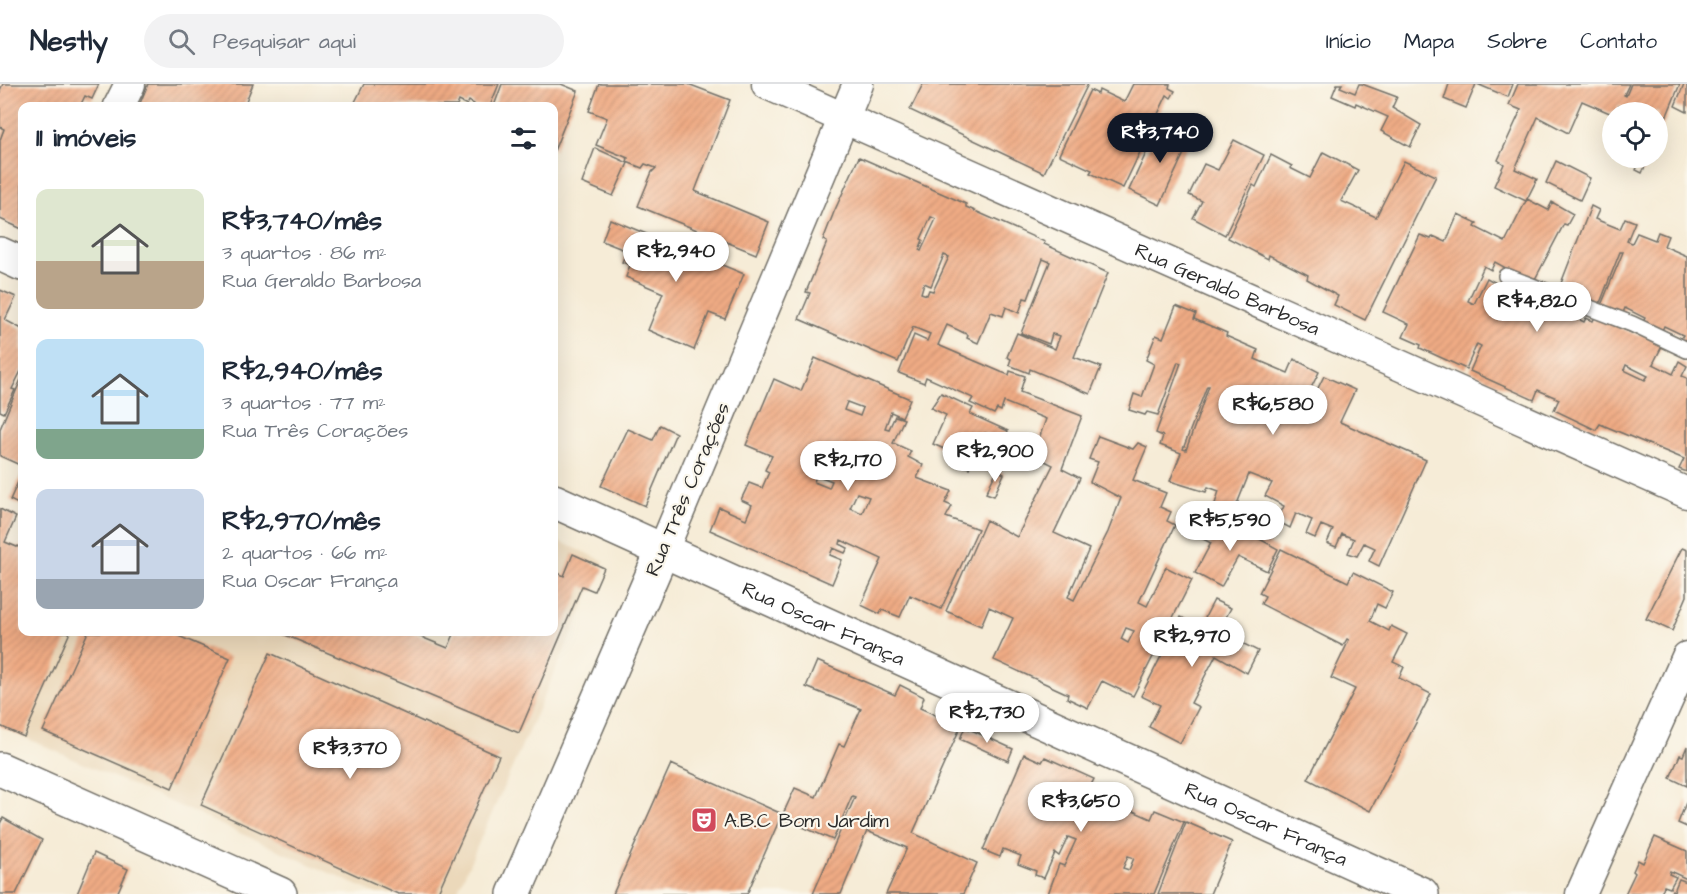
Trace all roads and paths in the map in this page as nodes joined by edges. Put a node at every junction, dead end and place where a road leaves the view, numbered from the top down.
1 (130, 84) edge
2 (767, 84) edge
3 (858, 84) edge
4 (121, 102) edge
5 (843, 117) junction
6 (0, 254) edge
7 (18, 262) edge
8 (1506, 276) dead end
9 (1687, 350) edge
10 (1687, 493) edge
11 (558, 503) edge
12 (663, 550) junction
13 (1687, 657) edge
14 (0, 769) edge
15 (280, 894) edge
16 (514, 894) edge
17 (1422, 894) edge
18 (1581, 894) edge

1 - 4 street
2 - 5 street, Rua Geraldo Barbosa
3 - 5 street, Rua Três Corações
5 - 10 street, Rua Geraldo Barbosa
5 - 12 street, Rua Três Corações
6 - 7 street
8 - 9 lane
11 - 12 street, Rua Oscar França
12 - 16 street, Rua Três Corações
12 - 17 street, Rua Oscar França
13 - 18 street
14 - 15 street

